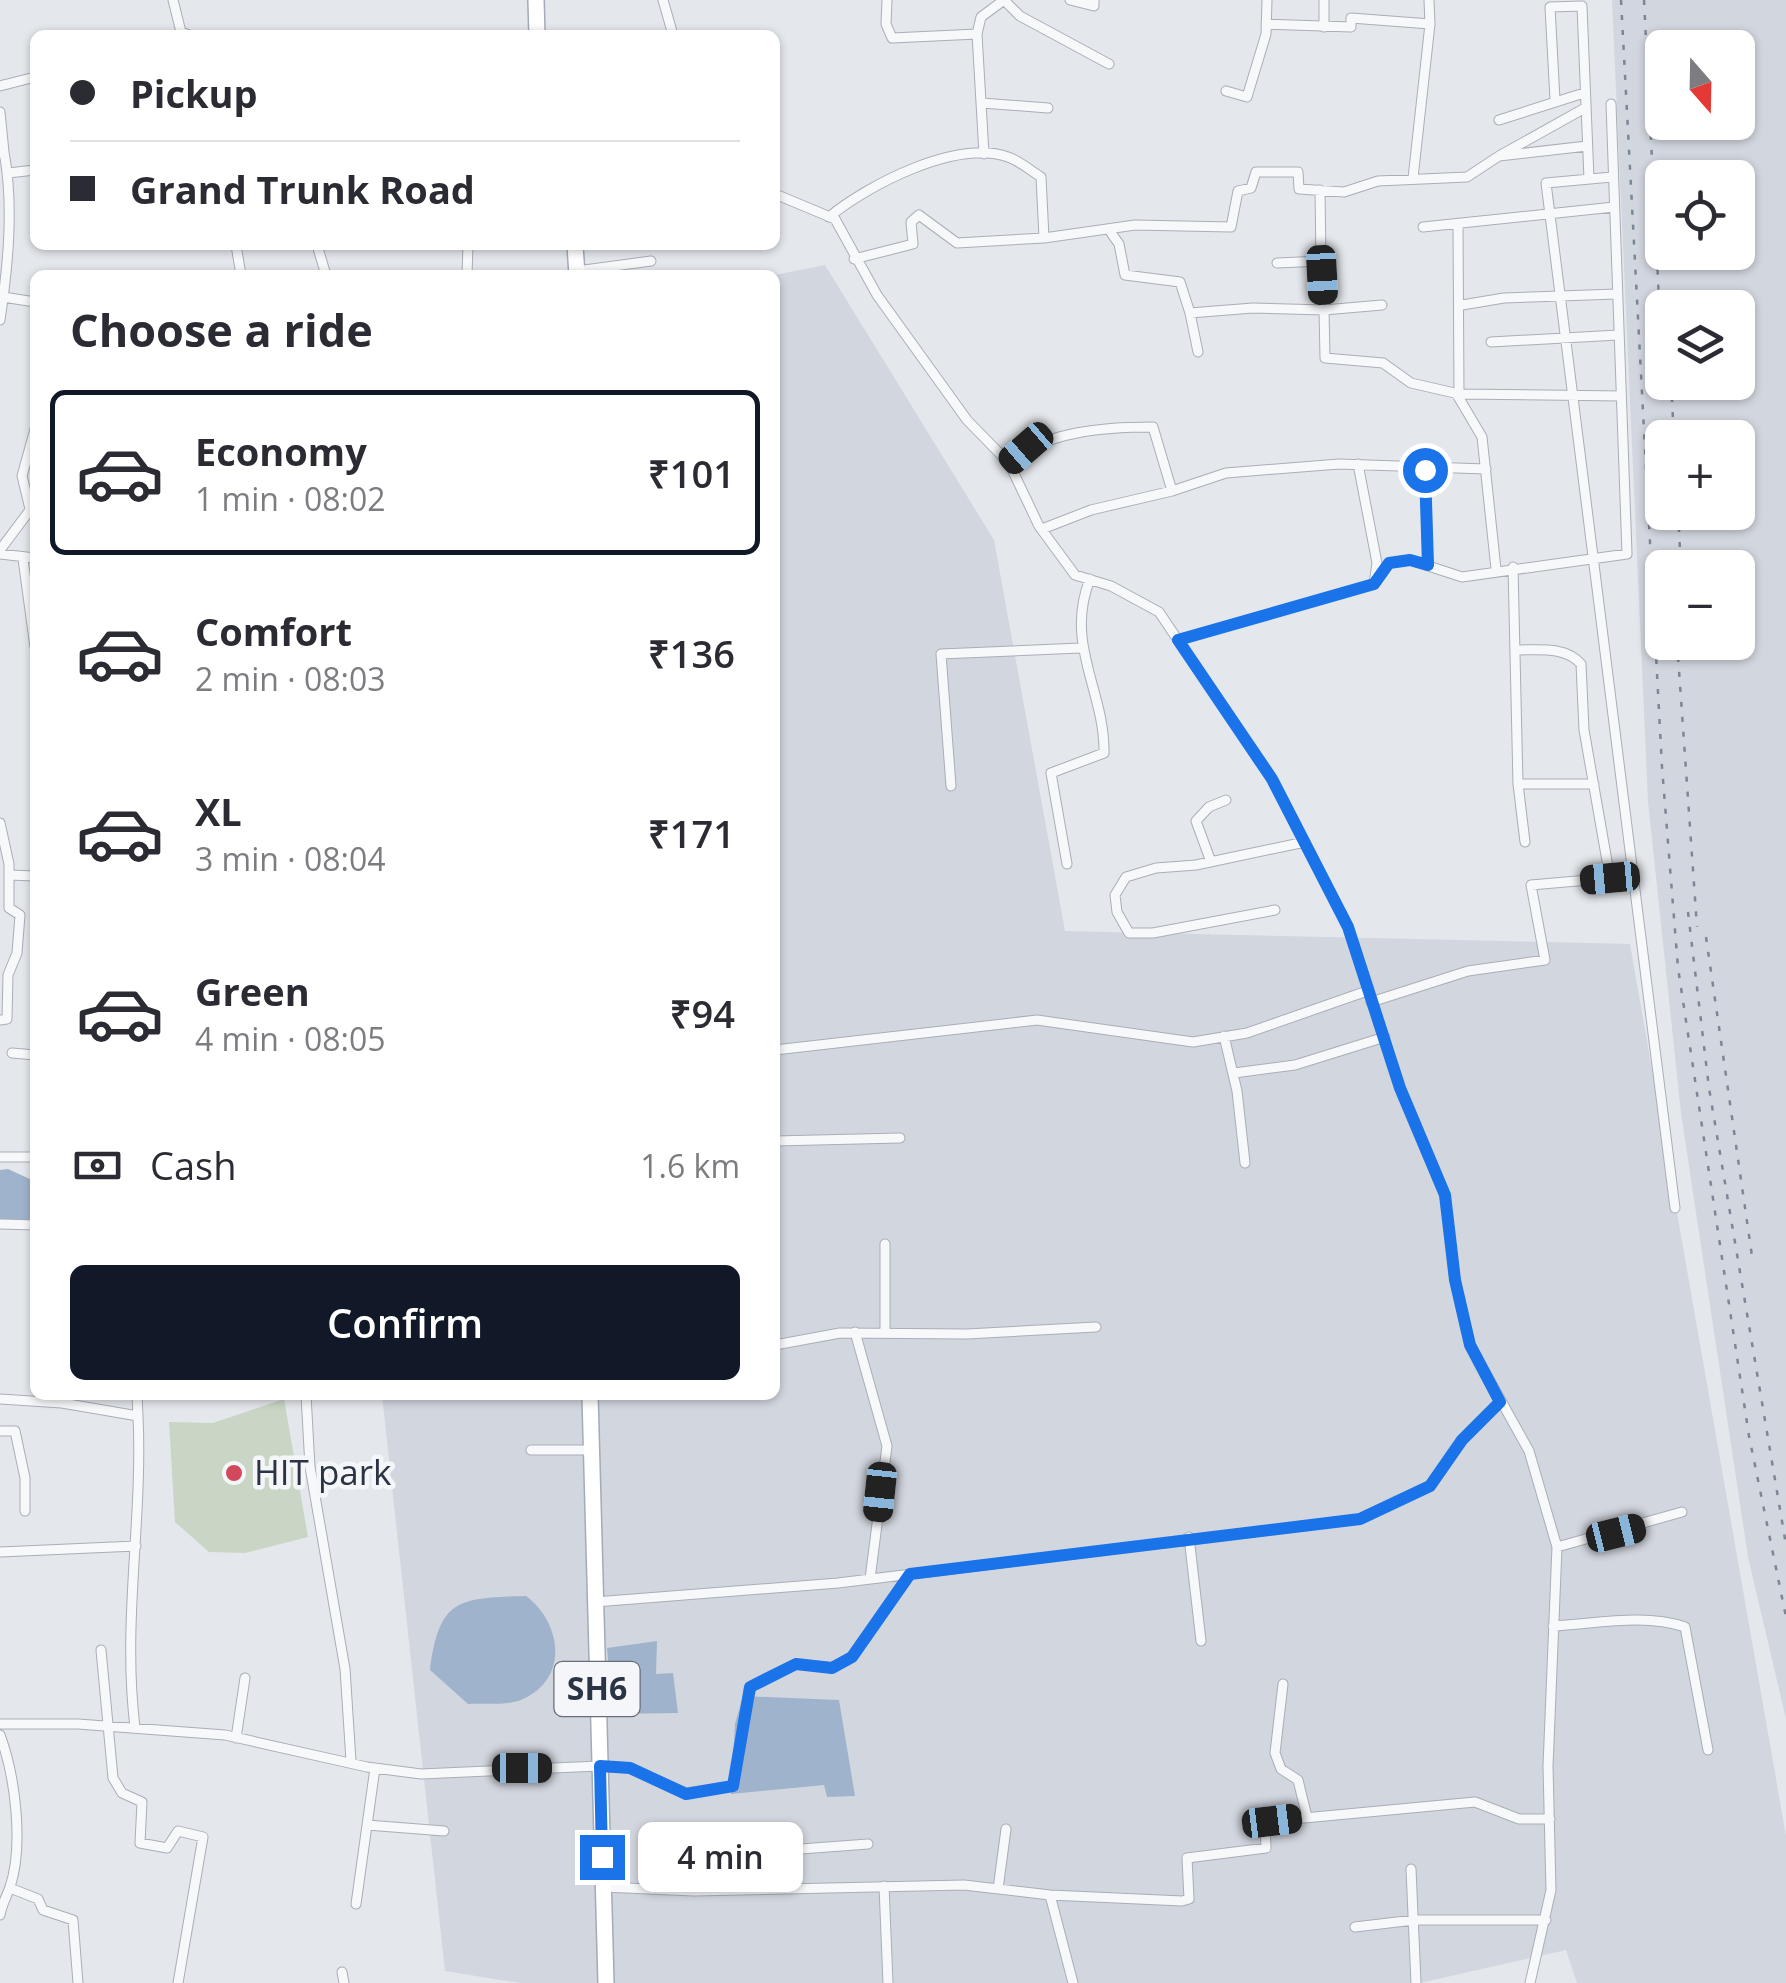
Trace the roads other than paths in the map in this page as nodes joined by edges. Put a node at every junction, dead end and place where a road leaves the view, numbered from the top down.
1 (174, 0) edge
2 (536, 0) edge
3 (663, 0) edge
4 (887, 0) edge
5 (1004, 0) edge
6 (1070, 0) edge
7 (1094, 0) edge
8 (1267, 0) edge
9 (1324, 0) edge
10 (1430, 0) edge
11 (1266, 24) junction
12 (1430, 24) junction
13 (1324, 26) junction
14 (184, 30) edge
15 (537, 30) edge
16 (672, 30) edge
17 (977, 34) junction
18 (1110, 64) dead end
19 (30, 77) edge
20 (0, 86) edge
21 (1226, 90) dead end
22 (1584, 93) junction
23 (1556, 100) junction
24 (982, 103) junction
25 (1611, 104) dead end
26 (1048, 108) dead end
27 (1584, 108) junction
28 (0, 112) edge
29 (1499, 120) dead end
30 (1611, 146) junction
31 (1588, 147) junction
32 (2, 152) edge
33 (984, 154) junction
34 (1499, 156) junction
35 (30, 171) edge
36 (8, 173) junction
37 (1612, 177) junction
38 (1413, 178) junction
39 (1589, 179) junction
40 (1320, 190) junction
41 (780, 196) edge
42 (1614, 207) junction
43 (830, 216) junction
44 (1550, 216) junction
45 (1458, 226) junction
46 (1423, 227) dead end
47 (1110, 230) junction
48 (1044, 238) junction
49 (854, 259) junction
50 (652, 261) dead end
51 (1321, 261) junction
52 (1277, 263) dead end
53 (596, 270) edge
54 (1617, 294) junction
55 (1561, 296) junction
56 (3, 297) junction
57 (30, 301) edge
58 (1382, 305) dead end
59 (1462, 305) junction
60 (1324, 310) junction
61 (1190, 313) junction
62 (0, 320) edge
63 (1618, 335) junction
64 (1566, 337) junction
65 (1491, 342) dead end
66 (1198, 352) dead end
67 (1458, 394) junction
68 (1573, 394) junction
69 (1621, 396) junction
70 (30, 447) edge
71 (1008, 463) junction
72 (1358, 464) junction
73 (1486, 469) junction
74 (1425, 470) junction
75 (1172, 492) junction
76 (30, 499) edge
77 (30, 511) edge
78 (1042, 529) junction
79 (0, 552) edge
80 (23, 558) junction
81 (30, 558) edge
82 (1594, 558) junction
83 (1428, 565) junction
84 (1512, 567) junction
85 (1496, 570) junction
86 (1090, 579) junction
87 (1374, 584) junction
88 (30, 610) edge
89 (1178, 640) junction
90 (1081, 648) junction
91 (1516, 650) junction
92 (1518, 784) junction
93 (1594, 784) junction
94 (951, 786) dead end
95 (1226, 800) dead end
96 (0, 822) edge
97 (1305, 842) junction
98 (1525, 842) dead end
99 (1212, 862) junction
100 (1067, 864) dead end
101 (8, 875) junction
102 (30, 876) edge
103 (1634, 876) junction
104 (1610, 878) junction
105 (1275, 910) dead end
106 (1367, 990) junction
107 (1372, 1002) junction
108 (0, 1020) edge
109 (1224, 1036) junction
110 (1386, 1037) junction
111 (780, 1049) edge
112 (12, 1053) dead end
113 (30, 1054) edge
114 (1234, 1073) junction
115 (900, 1138) dead end
116 (780, 1141) edge
117 (30, 1157) edge
118 (0, 1158) edge
119 (1245, 1163) dead end
120 (1675, 1208) dead end
121 (0, 1224) edge
122 (30, 1225) edge
123 (885, 1244) dead end
124 (1096, 1327) dead end
125 (884, 1331) junction
126 (856, 1332) junction
127 (780, 1344) edge
128 (0, 1399) edge
129 (30, 1399) edge
130 (73, 1400) edge
131 (137, 1400) edge
132 (306, 1400) edge
133 (590, 1400) edge
134 (1500, 1402) junction
135 (138, 1416) junction
136 (0, 1431) edge
137 (531, 1450) dead end
138 (591, 1450) junction
139 (25, 1511) dead end
140 (1682, 1512) dead end
141 (1189, 1537) junction
142 (136, 1546) junction
143 (1557, 1547) junction
144 (0, 1552) edge
145 (910, 1574) junction
146 (870, 1579) junction
147 (595, 1602) junction
148 (1553, 1626) junction
149 (1201, 1641) dead end
150 (101, 1650) dead end
151 (245, 1678) dead end
152 (1283, 1684) dead end
153 (0, 1724) edge
154 (107, 1725) junction
155 (135, 1726) junction
156 (0, 1735) edge
157 (236, 1738) junction
158 (1708, 1750) dead end
159 (351, 1760) junction
160 (600, 1766) junction
161 (375, 1768) junction
162 (1307, 1817) junction
163 (1550, 1819) junction
164 (367, 1825) junction
165 (1006, 1829) dead end
166 (444, 1831) dead end
167 (868, 1844) dead end
168 (1411, 1869) dead end
169 (884, 1886) junction
170 (603, 1887) junction
171 (778, 1887) junction
172 (10, 1888) junction
173 (998, 1888) junction
174 (1050, 1895) junction
175 (356, 1904) dead end
176 (0, 1915) edge
177 (1414, 1920) junction
178 (1546, 1920) junction
179 (1354, 1927) dead end
180 (78, 1983) edge
181 (178, 1983) edge
182 (606, 1983) edge
183 (888, 1983) edge
184 (1073, 1983) edge
185 (1416, 1983) edge
186 (1530, 1983) edge

1 - 14 street
2 - 15 main road
3 - 16 street
4 - 17 street
5 - 17 street
5 - 18 street
6 - 7 street
8 - 11 street
9 - 13 street
10 - 12 street
11 - 13 street
11 - 21 street
12 - 13 street
12 - 38 street
17 - 24 street
19 - 20 street
22 - 23 street
22 - 23 street
22 - 27 street
23 - 29 street
24 - 26 street
24 - 33 street
25 - 30 street
27 - 31 street
27 - 34 street
28 - 32 street
30 - 31 street
30 - 37 street
31 - 34 street
31 - 39 street
32 - 36 street
33 - 43 street
33 - 48 street
34 - 38 street
35 - 36 street
36 - 56 street
37 - 39 street
37 - 42 street
38 - 40 street
39 - 44 street
40 - 47 street
40 - 51 street
41 - 43 street
42 - 44 street
42 - 54 street
43 - 49 street
44 - 45 street
44 - 55 street
45 - 46 street
45 - 59 street
47 - 48 street
47 - 61 street
48 - 49 street
49 - 71 street
50 - 53 street
51 - 52 street
51 - 60 street
54 - 55 street
54 - 63 street
55 - 59 street
55 - 64 street
56 - 57 street
56 - 62 street
58 - 60 street
59 - 67 street
60 - 61 street
60 - 67 street
61 - 66 street
63 - 64 street
63 - 69 street
64 - 65 street
64 - 68 street
67 - 68 street
67 - 73 street
68 - 69 street
68 - 82 street
69 - 82 street
70 - 76 street
71 - 75 street
71 - 78 street
72 - 74 street
72 - 75 street
72 - 87 street
73 - 74 street
73 - 85 street
74 - 83 street
75 - 78 street
77 - 79 street
78 - 86 street
79 - 80 street
80 - 81 street
80 - 88 street
82 - 84 street
82 - 103 street
83 - 85 street
83 - 87 street
84 - 85 street
84 - 91 street
86 - 89 street
86 - 90 street
87 - 89 street
89 - 97 street
90 - 94 street
90 - 100 street
91 - 92 street
91 - 93 street
92 - 93 street
92 - 98 street
93 - 104 street
95 - 99 street
96 - 101 street
97 - 99 street
97 - 106 street
99 - 105 street
101 - 102 street
101 - 108 street
103 - 104 street
103 - 120 street
104 - 107 street
106 - 107 street
106 - 109 street
107 - 110 street
109 - 111 street
109 - 114 street
110 - 114 street
110 - 134 street
112 - 113 street
114 - 119 street
115 - 116 street
117 - 118 street
121 - 122 street
123 - 125 street
124 - 125 street
125 - 126 street
126 - 127 street
126 - 146 street
128 - 129 street
130 - 135 street
131 - 135 street
132 - 159 street
133 - 138 main road, SH6
134 - 141 street
134 - 143 street
135 - 142 street
136 - 139 street
137 - 138 street
138 - 147 main road, SH6
140 - 143 street
141 - 145 street
141 - 149 street
142 - 144 street
142 - 155 street
143 - 148 street
145 - 146 street
145 - 160 street
146 - 147 street
147 - 160 main road, SH6
148 - 158 street
148 - 163 street
150 - 154 street
151 - 157 street
152 - 162 street
153 - 154 street
154 - 155 street
154 - 181 street
155 - 157 street
156 - 172 street
157 - 159 street
159 - 161 street
160 - 161 street
160 - 170 main road, SH6
161 - 164 street
162 - 163 street
162 - 174 street
163 - 178 street
164 - 166 street
164 - 175 street
165 - 173 street
167 - 171 street
168 - 177 street
169 - 171 street
169 - 173 street
169 - 183 street
170 - 171 street
170 - 182 main road, SH6
172 - 176 street
172 - 180 street
173 - 174 street
174 - 184 street
177 - 178 street
177 - 179 street
177 - 185 street
178 - 186 street

